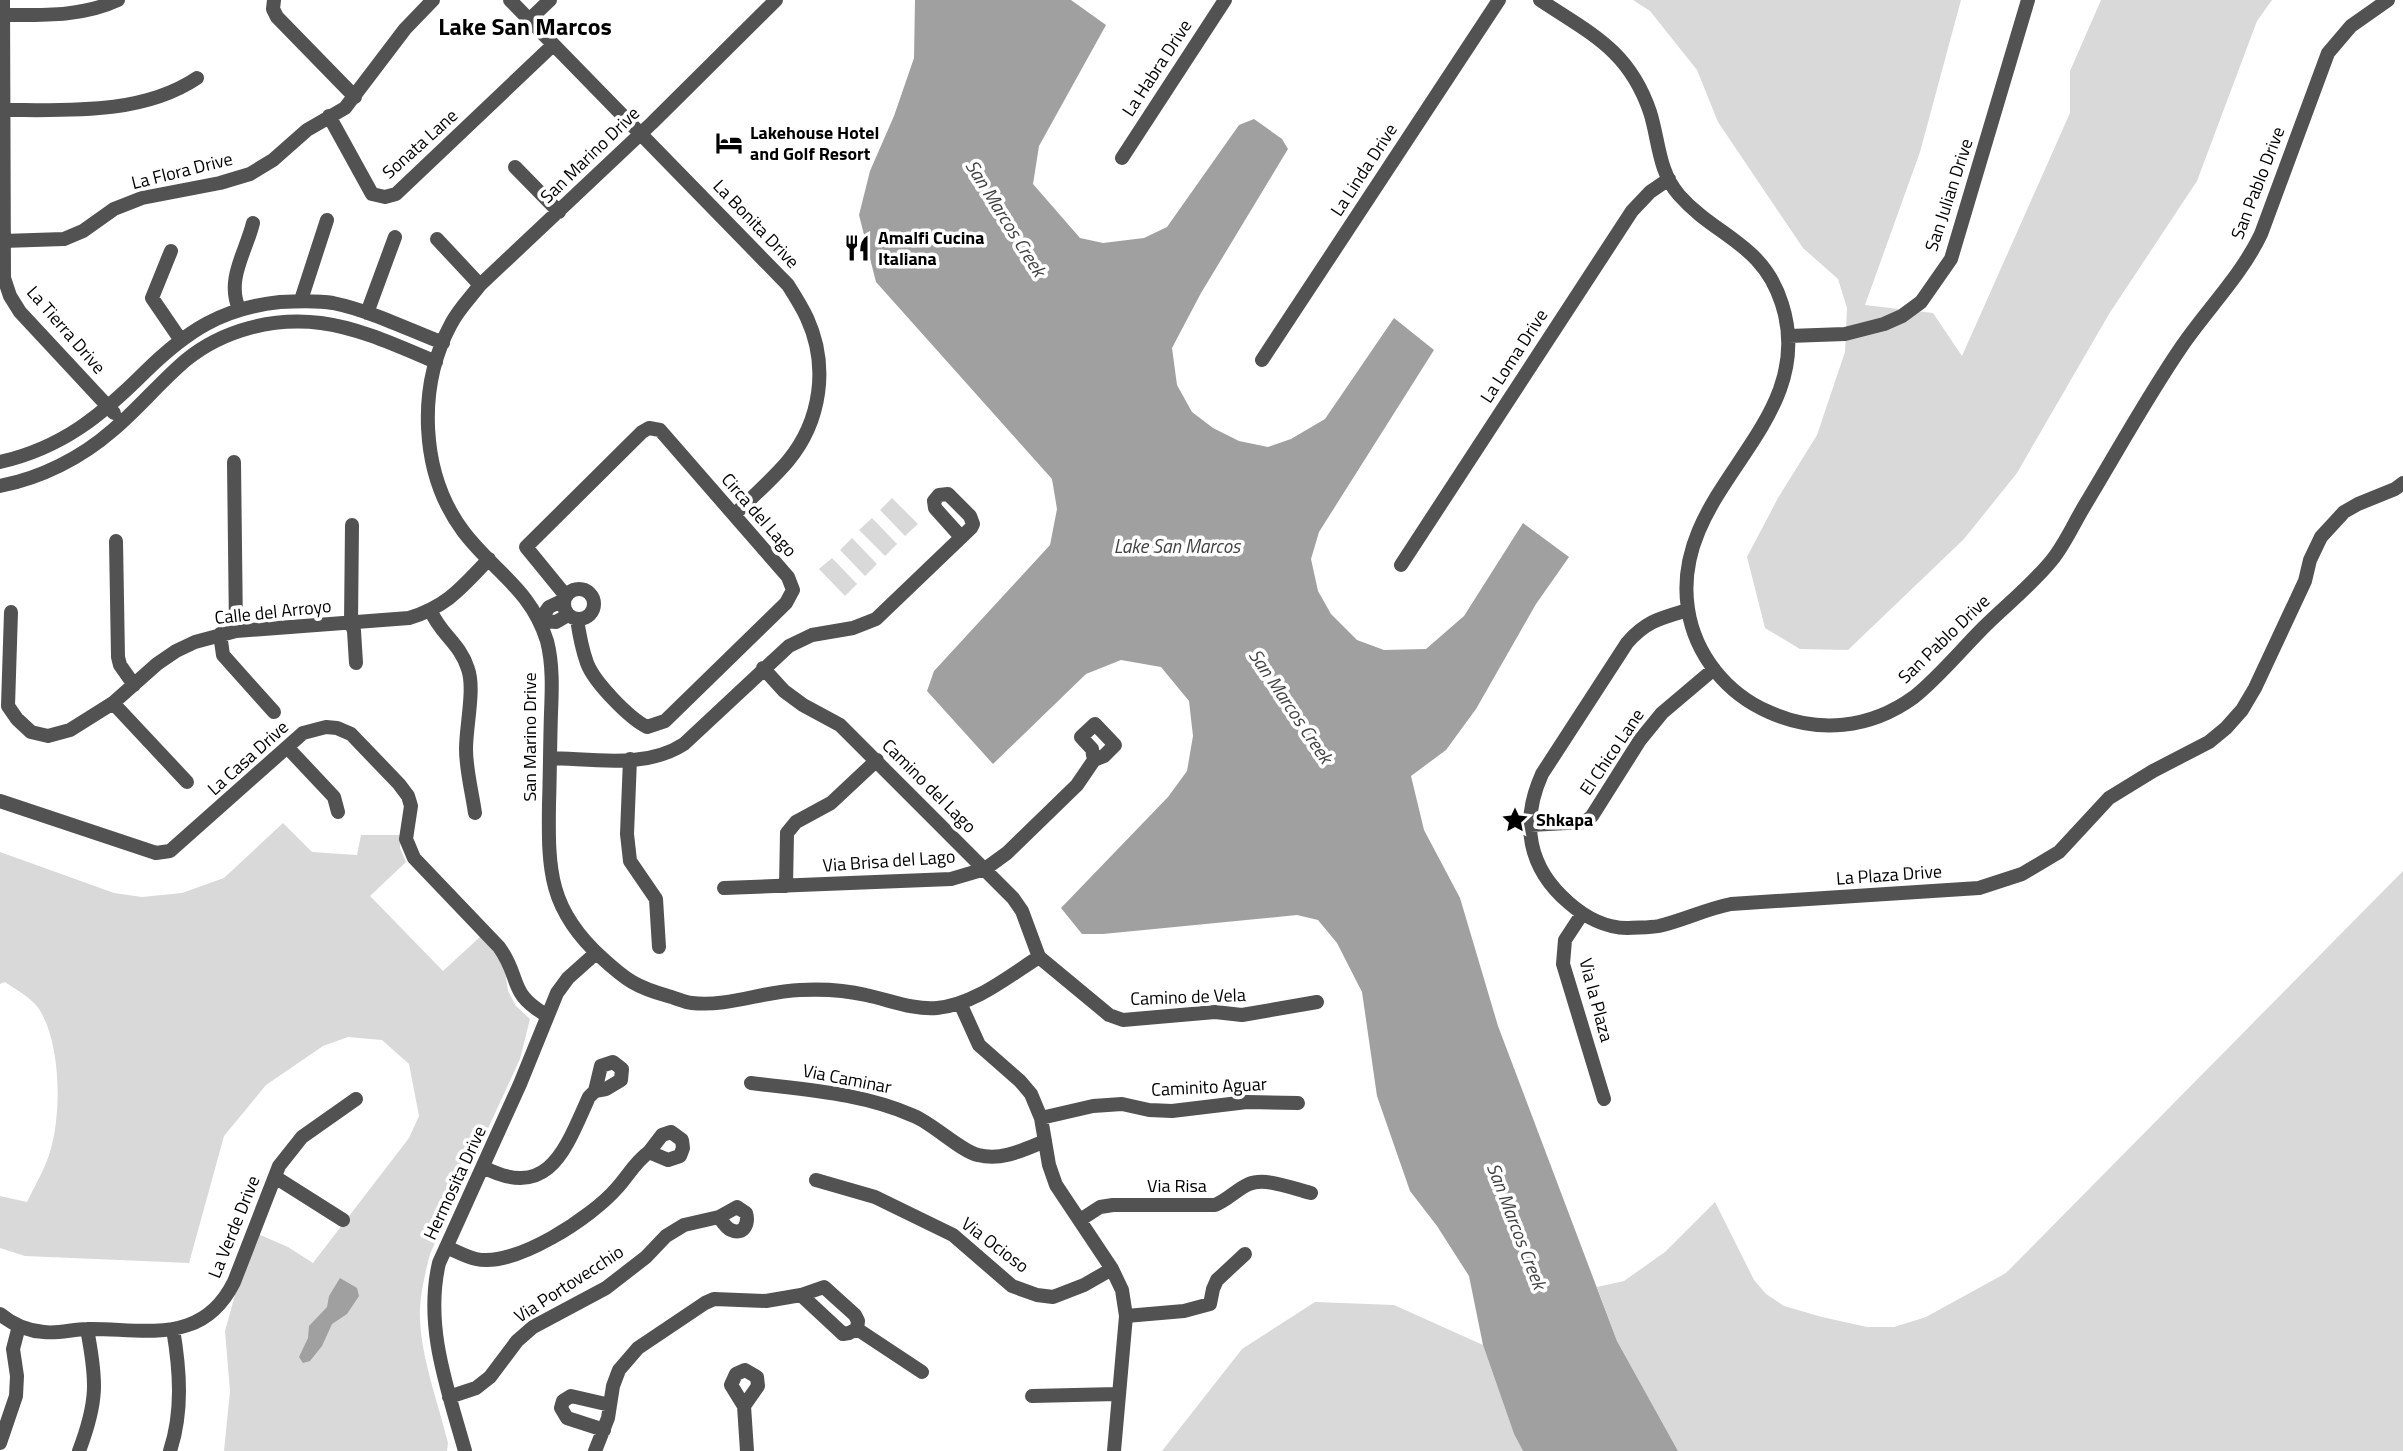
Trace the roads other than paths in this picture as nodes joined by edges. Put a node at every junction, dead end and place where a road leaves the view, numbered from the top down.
1 (118, 0) edge
2 (274, 0) edge
3 (433, 0) edge
4 (510, 0) edge
5 (550, 0) edge
6 (776, 0) edge
7 (1225, 0) edge
8 (1499, 0) edge
9 (1540, 0) edge
10 (2028, 0) edge
11 (2388, 0) edge
12 (3, 7) edge
13 (529, 20) junction
14 (553, 45) junction
15 (197, 78) dead end
16 (355, 97) junction
17 (3, 110) junction
18 (329, 116) junction
19 (642, 133) junction
20 (1122, 158) dead end
21 (515, 167) dead end
22 (1669, 178) junction
23 (559, 212) junction
24 (327, 220) dead end
25 (253, 223) dead end
26 (395, 237) dead end
27 (437, 239) dead end
28 (3, 241) junction
29 (171, 251) dead end
30 (480, 285) junction
31 (301, 300) junction
32 (239, 309) junction
33 (367, 313) junction
34 (1789, 336) junction
35 (180, 339) junction
36 (443, 343) junction
37 (1262, 360) dead end
38 (436, 362) junction
39 (109, 406) junction
40 (122, 422) junction
41 (0, 462) edge
42 (234, 462) dead end
43 (2403, 483) edge
44 (0, 486) edge
45 (734, 515) junction
46 (352, 525) dead end
47 (961, 537) dead end
48 (116, 541) dead end
49 (489, 558) junction
50 (1401, 565) dead end
51 (569, 607) junction
52 (1688, 610) junction
53 (431, 611) junction
54 (11, 612) dead end
55 (540, 620) junction
56 (351, 623) junction
57 (236, 631) junction
58 (220, 634) junction
59 (356, 663) dead end
60 (763, 668) junction
61 (1714, 669) junction
62 (135, 685) junction
63 (113, 704) junction
64 (274, 712) dead end
65 (287, 747) junction
66 (550, 758) junction
67 (630, 760) junction
68 (877, 760) junction
69 (1094, 760) dead end
70 (187, 782) dead end
71 (0, 801) edge
72 (338, 812) dead end
73 (475, 813) dead end
74 (1530, 825) junction
75 (985, 869) junction
76 (786, 886) junction
77 (724, 888) dead end
78 (1582, 914) junction
79 (659, 947) dead end
80 (596, 953) junction
81 (1039, 957) junction
82 (1317, 1002) dead end
83 (960, 1003) junction
84 (547, 1016) junction
85 (751, 1083) dead end
86 (595, 1091) dead end
87 (356, 1099) dead end
88 (1604, 1099) dead end
89 (1298, 1103) dead end
90 (1041, 1118) junction
91 (1045, 1141) junction
92 (649, 1152) dead end
93 (483, 1167) junction
94 (275, 1177) junction
95 (816, 1180) dead end
96 (1311, 1193) dead end
97 (719, 1217) dead end
98 (343, 1220) dead end
99 (1080, 1220) junction
100 (446, 1247) junction
101 (1245, 1254) dead end
102 (1112, 1269) junction
103 (801, 1295) junction
104 (0, 1314) edge
105 (1126, 1317) junction
106 (19, 1326) junction
107 (87, 1329) junction
108 (173, 1329) junction
109 (857, 1329) junction
110 (922, 1372) dead end
111 (1117, 1394) junction
112 (1032, 1396) dead end
113 (449, 1397) junction
114 (610, 1405) junction
115 (744, 1406) dead end
116 (604, 1430) junction
117 (0, 1443) edge
118 (79, 1451) edge
119 (170, 1451) edge
120 (465, 1451) edge
121 (595, 1451) edge
122 (747, 1451) edge
123 (1114, 1451) edge

1 - 12 street
2 - 16 street
3 - 16 street, La Flora Drive
4 - 13 street, La Bonita Drive
5 - 13 street
6 - 19 street, San Marino Drive
7 - 20 street, La Habra Drive
8 - 37 street, La Linda Drive
9 - 22 street, San Pablo Drive
10 - 34 street, San Julian Drive
11 - 61 street, San Pablo Drive
12 - 17 street, La Tierra Drive
13 - 14 street, La Bonita Drive
14 - 18 street, Sonata Lane
14 - 19 street, La Bonita Drive
15 - 17 street
16 - 18 street, La Flora Drive
17 - 28 street, La Tierra Drive
18 - 28 street, La Flora Drive
19 - 23 street, San Marino Drive
19 - 45 street, La Bonita Drive
21 - 23 street
22 - 34 street, San Pablo Drive
22 - 50 street, La Loma Drive
23 - 30 street, San Marino Drive
24 - 31 street
25 - 32 street
26 - 33 street
27 - 30 street
28 - 39 street, La Tierra Drive
29 - 35 street
30 - 36 street, San Marino Drive
31 - 32 street
31 - 33 street
32 - 35 street
33 - 36 street
34 - 52 street, San Pablo Drive
35 - 39 street
36 - 38 street, San Marino Drive
38 - 40 street
38 - 49 street, San Marino Drive
39 - 40 street, La Tierra Drive
39 - 41 street
40 - 44 street
42 - 57 street
43 - 78 street, La Plaza Drive
45 - 51 street, Circa del Lago
45 - 51 street, Circa del Lago
46 - 56 street
47 - 60 street
48 - 62 street
49 - 53 street, Calle del Arroyo
49 - 55 street, San Marino Drive
51 - 55 street
52 - 61 street, San Pablo Drive
52 - 74 street, La Plaza Drive
53 - 56 street, Calle del Arroyo
53 - 73 street
54 - 63 street, Calle del Arroyo
55 - 66 street, San Marino Drive
56 - 57 street, Calle del Arroyo
56 - 59 street
57 - 58 street, Calle del Arroyo
58 - 62 street, Calle del Arroyo
58 - 64 street
60 - 67 street
60 - 68 street, Camino del Lago
61 - 74 street, El Chico Lane
62 - 63 street, Calle del Arroyo
63 - 70 street
65 - 71 street, La Casa Drive
65 - 72 street
65 - 84 street, La Casa Drive
66 - 67 street
66 - 80 street, San Marino Drive
67 - 79 street
68 - 75 street, Camino del Lago
68 - 76 street
69 - 75 street, Via Brisa del Lago
74 - 78 street, La Plaza Drive
75 - 76 street, Via Brisa del Lago
75 - 81 street, Camino del Lago
76 - 77 street, Via Brisa del Lago
78 - 88 street, Via la Plaza
80 - 83 street, San Marino Drive
80 - 84 street, Hermosita Drive
81 - 82 street, Camino de Vela
81 - 83 street, San Marino Drive
83 - 90 street
84 - 93 street, Hermosita Drive
85 - 91 street, Via Caminar
86 - 93 street
87 - 94 street, La Verde Drive
89 - 90 street, Caminito Aguar
90 - 91 street
91 - 99 street
92 - 100 street
93 - 100 street, Hermosita Drive
94 - 98 street
94 - 108 street, La Verde Drive
95 - 102 street, Via Ocioso
96 - 99 street, Via Risa
97 - 113 street, Via Portovecchio
99 - 102 street
100 - 113 street, Hermosita Drive
101 - 105 street
102 - 105 street
103 - 109 street
103 - 109 street
103 - 114 street
104 - 106 street
105 - 111 street
106 - 107 street
106 - 117 street
107 - 108 street, La Verde Drive
107 - 118 street
108 - 119 street
109 - 110 street
111 - 112 street
111 - 123 street
113 - 120 street, Hermosita Drive
114 - 116 street
114 - 116 street
115 - 122 street
116 - 121 street

